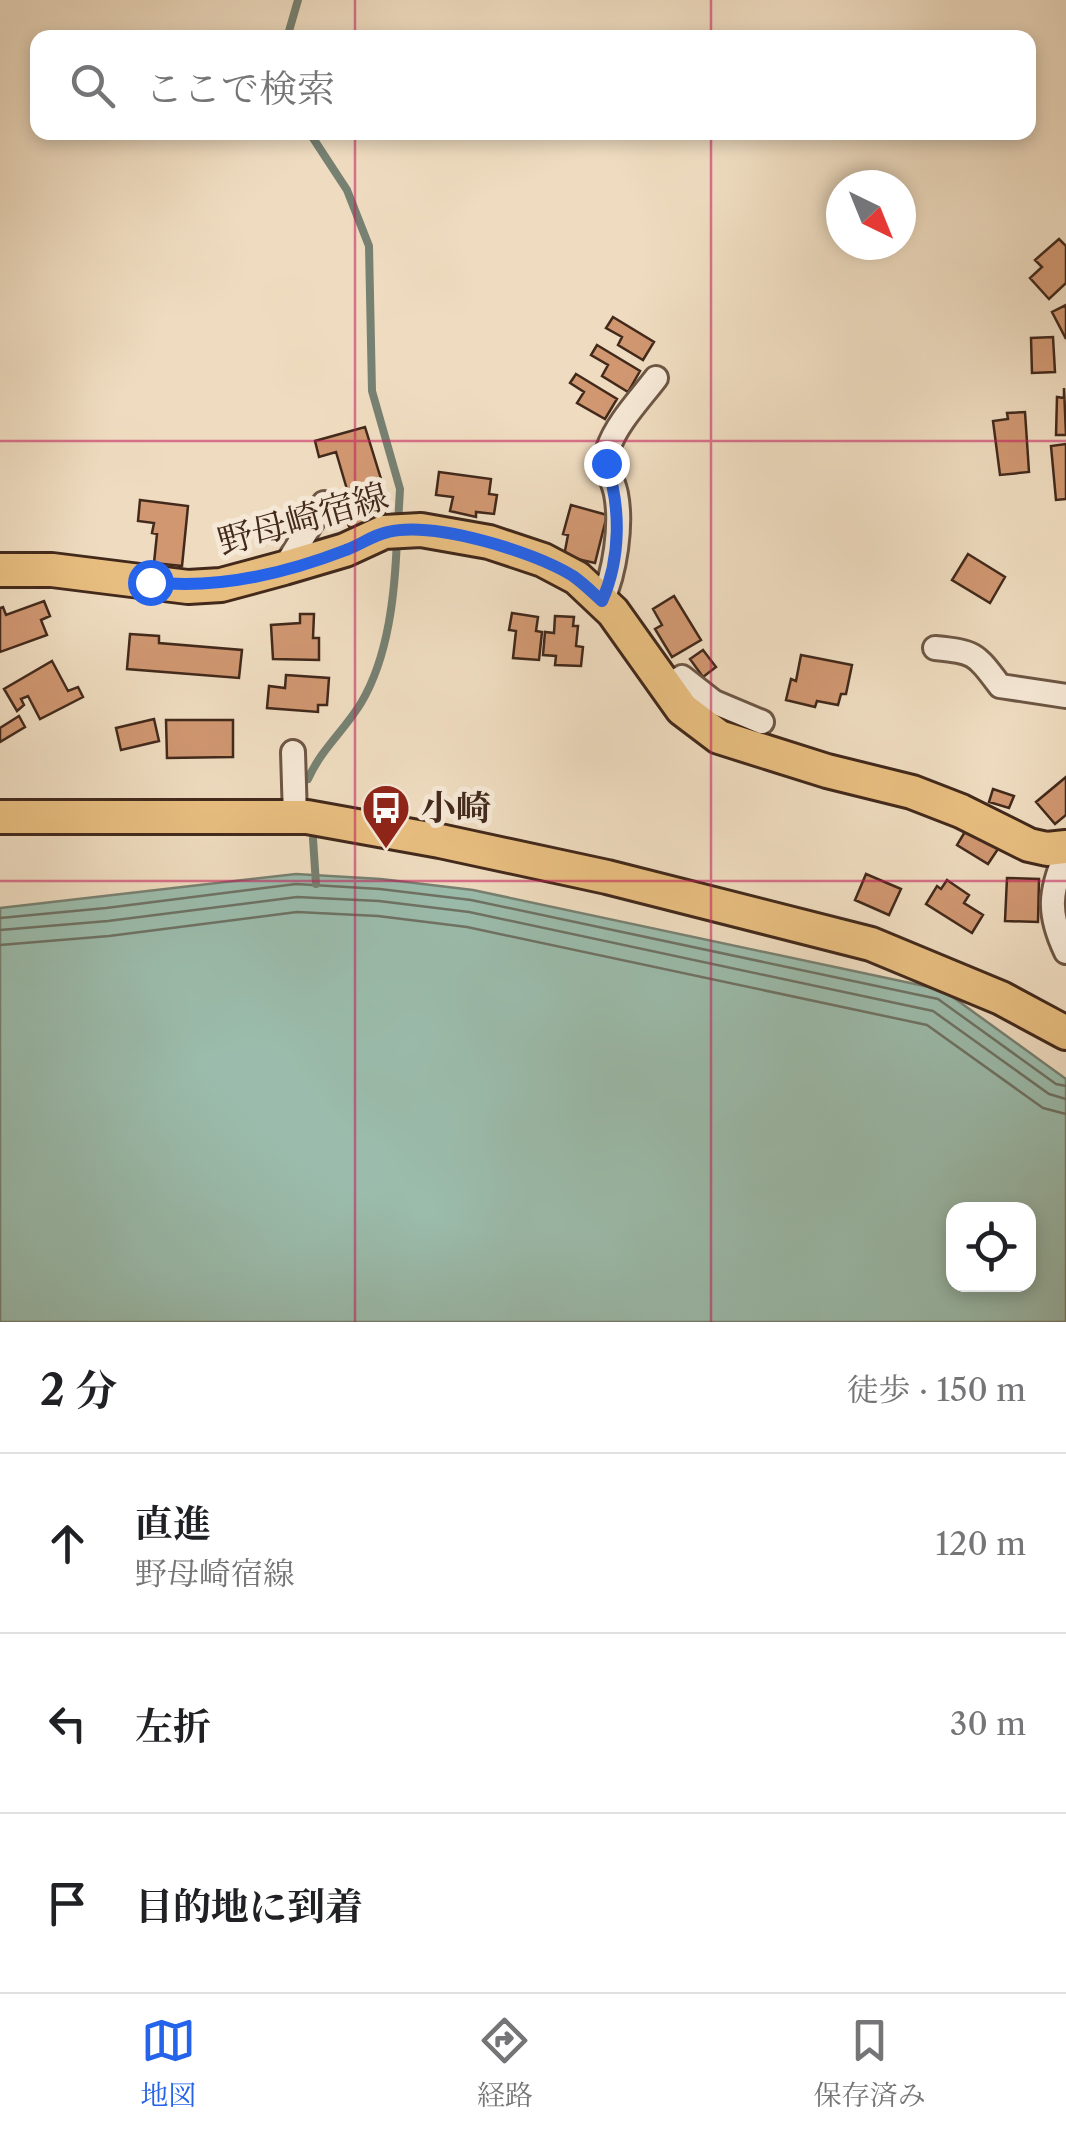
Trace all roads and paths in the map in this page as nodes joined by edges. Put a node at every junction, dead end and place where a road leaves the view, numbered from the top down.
1 (656, 378) dead end
2 (324, 504) dead end
3 (284, 568) junction
4 (0, 570) edge
5 (602, 601) junction
6 (934, 648) dead end
7 (665, 688) junction
8 (1066, 696) edge
9 (762, 722) dead end
10 (293, 752) dead end
11 (296, 817) junction
12 (0, 818) edge
13 (1066, 850) edge
14 (1066, 952) edge
15 (1066, 1033) edge

1 - 5 street
2 - 3 street
3 - 4 main road, 野母崎宿線
3 - 5 main road, 野母崎宿線
5 - 7 main road, 野母崎宿線
6 - 8 street
7 - 9 street
7 - 13 main road, 野母崎宿線
10 - 11 street
11 - 12 main road
11 - 15 main road
13 - 14 street

